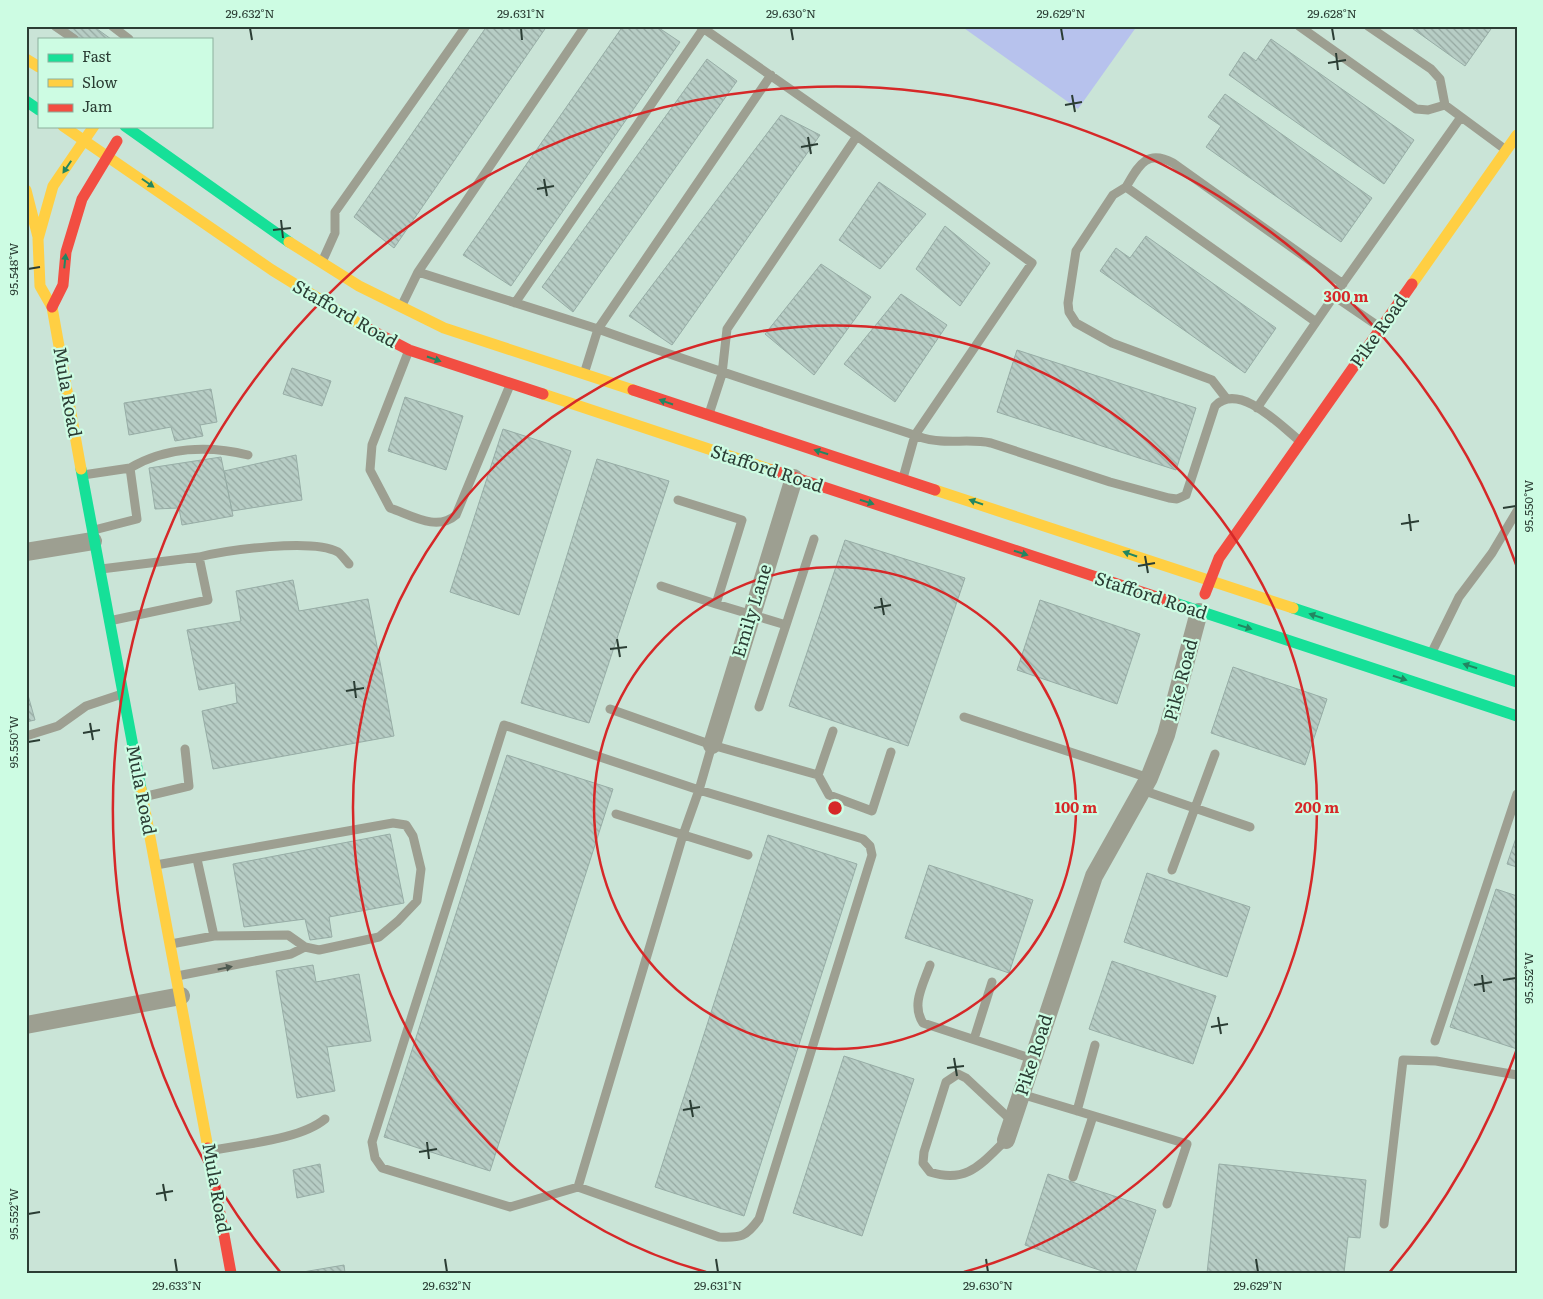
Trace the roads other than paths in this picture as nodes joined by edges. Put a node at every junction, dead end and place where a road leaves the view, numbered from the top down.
1 (55, 26) edge
2 (112, 26) edge
3 (466, 26) edge
4 (585, 26) edge
5 (1299, 26) edge
6 (1368, 26) edge
7 (702, 27) edge
8 (73, 38) edge
9 (128, 38) edge
10 (26, 58) edge
11 (38, 66) edge
12 (771, 76) junction
13 (26, 101) edge
14 (1445, 105) junction
15 (38, 109) edge
16 (1461, 117) junction
17 (66, 128) edge
18 (93, 128) edge
19 (125, 128) edge
20 (129, 128) edge
21 (857, 136) junction
22 (1517, 136) edge
23 (84, 141) junction
24 (1506, 150) junction
25 (108, 155) junction
26 (1126, 188) junction
27 (26, 190) edge
28 (38, 239) junction
29 (321, 265) junction
30 (418, 272) junction
31 (1343, 284) junction
32 (1334, 296) junction
33 (515, 303) junction
34 (52, 307) junction
35 (400, 310) junction
36 (1316, 322) junction
37 (1381, 328) junction
38 (598, 329) junction
39 (409, 350) junction
40 (722, 374) junction
41 (580, 382) junction
42 (510, 384) junction
43 (1226, 398) junction
44 (571, 405) junction
45 (1257, 408) junction
46 (708, 416) junction
47 (915, 434) junction
48 (1301, 442) junction
49 (248, 455) dead end
50 (130, 468) junction
51 (81, 475) junction
52 (794, 478) junction
53 (903, 478) junction
54 (678, 500) dead end
55 (894, 502) junction
56 (1517, 511) edge
57 (92, 536) junction
58 (814, 539) dead end
59 (26, 552) edge
60 (199, 557) junction
61 (349, 564) dead end
62 (99, 569) junction
63 (1209, 580) junction
64 (660, 586) dead end
65 (716, 604) junction
66 (1199, 612) junction
67 (751, 615) junction
68 (108, 621) junction
69 (786, 625) junction
70 (1431, 654) junction
71 (1517, 682) edge
72 (123, 694) junction
73 (759, 707) dead end
74 (610, 709) dead end
75 (1517, 716) edge
76 (964, 717) dead end
77 (833, 731) dead end
78 (26, 736) edge
79 (712, 745) junction
80 (185, 749) dead end
81 (891, 752) dead end
82 (1216, 754) dead end
83 (818, 775) junction
84 (1145, 784) junction
85 (699, 790) junction
86 (1517, 794) edge
87 (142, 797) junction
88 (1194, 808) junction
89 (616, 814) dead end
90 (1250, 828) dead end
91 (683, 835) junction
92 (748, 855) dead end
93 (197, 859) junction
94 (156, 866) junction
95 (1172, 870) dead end
96 (214, 936) junction
97 (171, 944) junction
98 (305, 947) junction
99 (930, 965) dead end
100 (177, 976) junction
101 (992, 982) dead end
102 (181, 996) junction
103 (26, 1025) edge
104 (974, 1039) junction
105 (1435, 1041) dead end
106 (1095, 1045) dead end
107 (1033, 1059) junction
108 (1517, 1075) edge
109 (1022, 1094) junction
110 (1076, 1111) junction
111 (1093, 1116) junction
112 (325, 1119) dead end
113 (1013, 1122) junction
114 (1006, 1140) joint
115 (209, 1151) junction
116 (1073, 1177) dead end
117 (578, 1187) junction
118 (1167, 1204) dead end
119 (1384, 1224) dead end
120 (231, 1273) edge

1 - 8 lane
2 - 9 lane
3 - 29 lane
4 - 30 lane
5 - 14 lane
6 - 14 lane
7 - 12 lane
7 - 33 lane
10 - 11 main road
12 - 21 lane
12 - 38 lane
13 - 15 main road
14 - 16 lane
16 - 24 lane
16 - 31 lane
17 - 23 main road, Stafford Road
18 - 23 main road, Mula Road
19 - 25 main road
20 - 29 main road, Stafford Road
21 - 40 lane
21 - 47 lane
22 - 24 main road, Pike Road
23 - 25 main road, Stafford Road
23 -> 28 main road, Mula Road
24 - 37 main road, Pike Road
34 -> 25 main road
25 -> 39 main road, Stafford Road
26 - 31 lane
26 - 36 lane
26 - 43 lane
27 - 28 main road
28 - 34 main road, Mula Road
29 - 35 main road, Stafford Road
30 - 33 lane
30 - 35 lane
31 - 32 lane
32 - 36 lane
32 - 37 lane
33 - 38 lane
34 - 51 main road, Mula Road
35 - 41 main road, Stafford Road
36 - 45 lane
37 - 48 main road, Pike Road
38 - 40 lane
38 - 41 lane
39 -> 42 main road, Stafford Road
39 - 42 lane
40 - 46 lane
40 - 47 lane
41 - 44 main road
46 -> 41 main road, Stafford Road
42 - 44 main road, Stafford Road
43 - 45 lane
43 - 47 lane
44 - 52 main road, Stafford Road
45 - 48 lane
53 -> 46 main road, Stafford Road
47 - 53 lane
48 - 63 main road, Pike Road
49 - 50 lane
50 - 51 lane
50 - 57 lane
51 - 57 main road, Mula Road
52 -> 55 main road, Stafford Road
52 - 67 street, Emily Lane
53 - 55 main road
63 -> 53 main road, Stafford Road
54 - 65 lane
55 -> 66 main road, Stafford Road
56 - 70 lane
57 - 59 street
57 - 62 main road, Mula Road
58 - 69 lane
60 - 61 lane
60 - 62 lane
60 - 68 lane
62 - 68 main road, Mula Road
63 - 66 main road, Pike Road
70 -> 63 main road, Stafford Road
64 - 65 lane
65 - 67 lane
66 -> 75 main road, Stafford Road
66 - 84 street, Pike Road
67 - 69 lane
67 - 79 street, Emily Lane
68 - 72 main road, Mula Road
69 - 73 lane
71 -> 70 main road, Stafford Road
72 - 78 lane
72 - 87 main road, Mula Road
74 - 79 lane
76 - 84 lane
77 - 83 lane
79 - 83 lane
79 - 85 lane
80 - 87 lane
81 - 83 lane
82 - 88 lane
84 - 88 lane
84 - 107 street, Pike Road
85 - 91 lane
85 - 117 lane
85 - 117 lane
86 - 105 lane
87 - 94 main road, Mula Road
88 - 90 lane
88 - 95 lane
89 - 91 lane
91 - 92 lane
91 - 117 lane
93 - 94 lane
93 - 96 lane
93 - 98 lane
94 - 97 main road, Mula Road
96 - 97 lane
96 - 98 lane
97 - 100 main road, Mula Road
100 -> 98 lane
99 - 104 lane
100 - 102 main road, Mula Road
101 - 104 lane
102 - 103 street
102 - 115 main road, Mula Road
104 - 107 lane
106 - 110 lane
107 - 109 street, Pike Road
108 - 119 lane
109 - 110 lane
109 - 113 street, Pike Road
110 - 111 lane
111 - 116 lane
111 - 118 lane
112 - 115 lane
113 - 114 street, Pike Road
113 - 114 lane
115 - 120 main road, Mula Road

